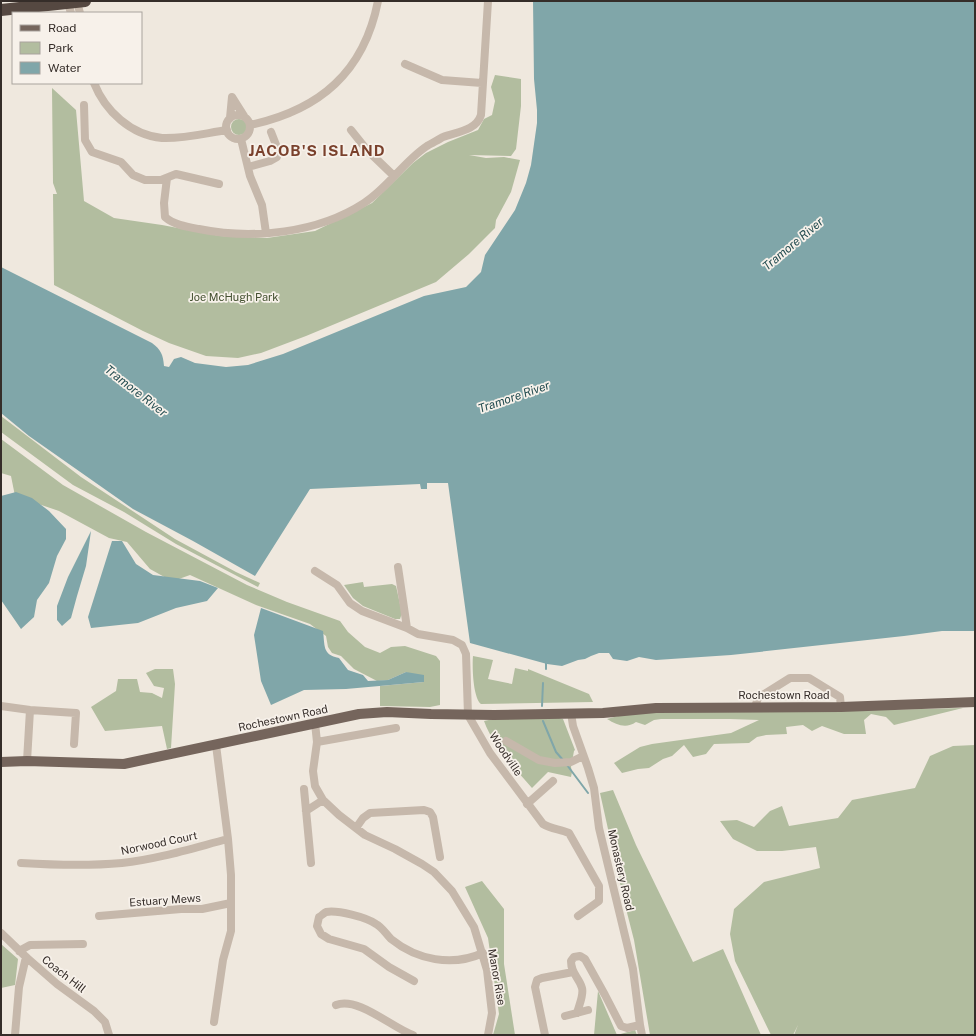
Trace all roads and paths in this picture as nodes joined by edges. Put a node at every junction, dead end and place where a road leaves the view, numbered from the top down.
1 (378, 1) edge
2 (488, 1) edge
3 (75, 5) edge
4 (1, 10) edge
5 (405, 64) dead end
6 (482, 83) junction
7 (94, 84) edge
8 (84, 105) dead end
9 (244, 116) junction
10 (230, 118) junction
11 (250, 125) junction
12 (227, 130) junction
13 (351, 130) dead end
14 (271, 132) dead end
15 (241, 139) junction
16 (248, 167) junction
17 (394, 176) junction
18 (168, 178) junction
19 (219, 184) dead end
20 (266, 233) junction
21 (398, 567) dead end
22 (314, 571) dead end
23 (407, 628) junction
24 (975, 702) edge
25 (1, 706) edge
26 (841, 706) junction
27 (755, 707) junction
28 (30, 710) junction
29 (572, 713) junction
30 (468, 715) junction
31 (315, 723) junction
32 (396, 728) dead end
33 (506, 741) dead end
34 (317, 742) junction
35 (74, 744) dead end
36 (216, 745) junction
37 (583, 756) junction
38 (27, 761) junction
39 (1, 762) edge
40 (553, 782) dead end
41 (304, 789) dead end
42 (323, 800) junction
43 (527, 804) junction
44 (306, 811) junction
45 (356, 828) junction
46 (228, 839) junction
47 (440, 857) dead end
48 (21, 863) dead end
49 (310, 863) dead end
50 (231, 903) junction
51 (99, 916) dead end
52 (578, 916) dead end
53 (1, 933) edge
54 (83, 944) dead end
55 (19, 951) junction
56 (483, 953) junction
57 (26, 957) junction
58 (572, 972) junction
59 (414, 981) dead end
60 (336, 1006) dead end
61 (588, 1010) dead end
62 (577, 1013) junction
63 (565, 1016) dead end
64 (214, 1022) dead end
65 (640, 1025) junction
66 (14, 1035) edge
67 (109, 1035) edge
68 (413, 1035) edge
69 (488, 1035) edge
70 (545, 1035) edge
71 (642, 1035) edge

1 - 11 street
2 - 6 street
3 - 4 highway
5 - 6 street
6 - 17 street
7 - 12 street
8 - 18 street
9 - 10 street
9 - 10 street
9 - 11 street
10 - 12 street
11 - 15 street
12 - 15 street
13 - 17 street
14 - 16 street
15 - 16 street
16 - 20 street
17 - 20 street
18 - 19 street
18 - 20 street
21 - 23 street
22 - 23 street
23 - 30 street
24 - 26 main road, Rochestown Road
25 - 28 street
26 - 27 main road, Rochestown Road
26 - 27 street
27 - 29 main road, Rochestown Road
28 - 35 street
28 - 38 street
29 - 30 main road, Rochestown Road
29 - 37 street, Monastery Road
30 - 31 main road, Rochestown Road
30 - 43 street, Woodville
31 - 34 street
31 - 36 main road, Rochestown Road
32 - 34 street
33 - 37 street
34 - 42 street
36 - 38 main road, Rochestown Road
36 - 46 street
37 - 65 street, Monastery Road
38 - 39 main road, Rochestown Road
40 - 43 street
41 - 44 street
42 - 44 street
42 - 45 street, Manor Rise
43 - 52 street, Woodville
44 - 49 street
45 - 47 street
45 - 56 street, Manor Rise
46 - 48 street, Norwood Court
46 - 50 street
50 - 51 street, Estuary Mews
50 - 64 street
53 - 55 street, Coach Hill
54 - 55 street
55 - 57 street, Coach Hill
56 - 59 street
56 - 69 street, Manor Rise
57 - 66 street
57 - 67 street, Coach Hill
58 - 62 street
58 - 65 street
58 - 70 street
60 - 68 street
61 - 62 street
62 - 63 street
65 - 71 street, Monastery Road

